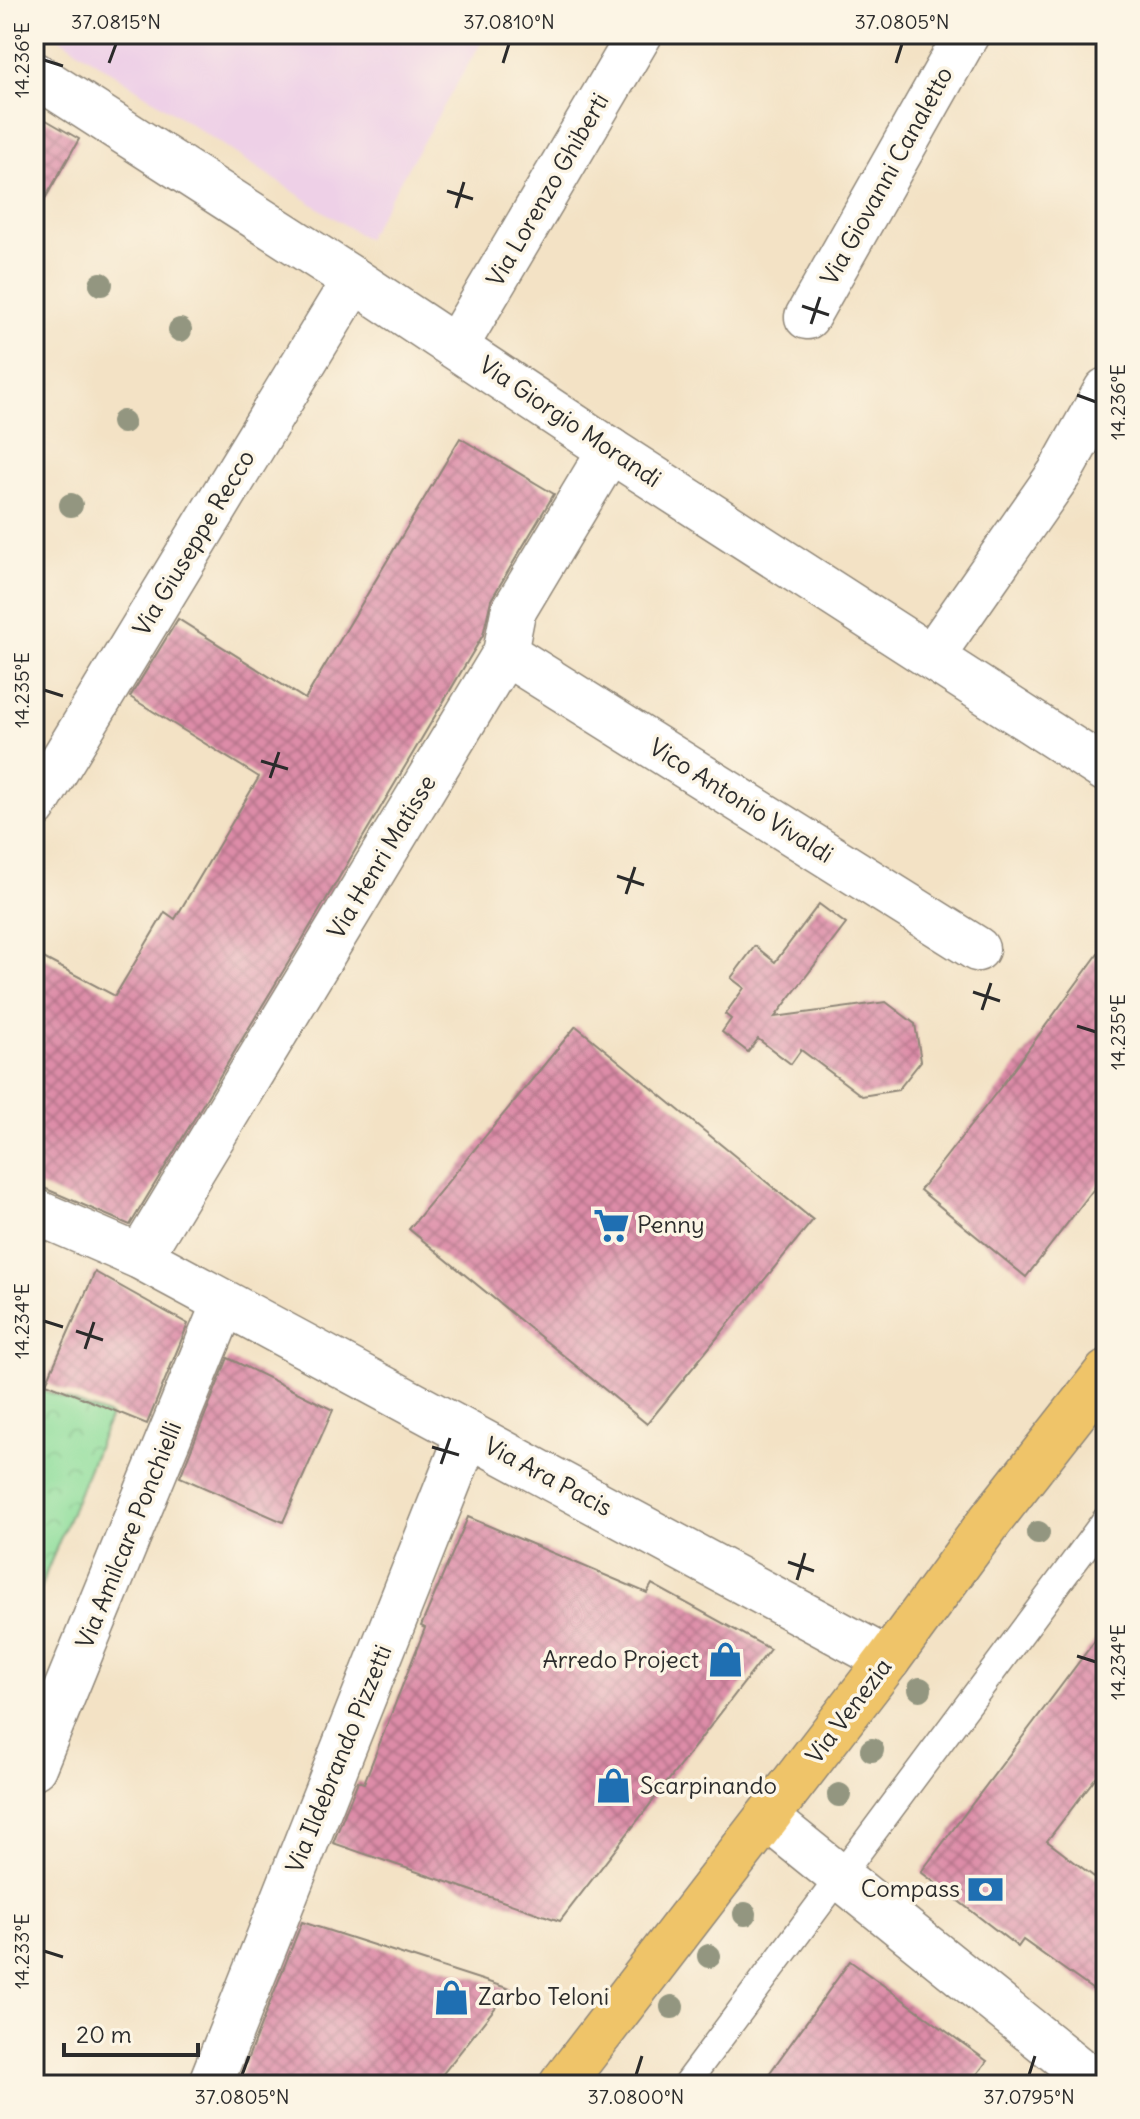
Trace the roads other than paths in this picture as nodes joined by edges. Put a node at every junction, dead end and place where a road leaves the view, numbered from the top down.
1 (640, 34) edge
2 (967, 34) edge
3 (34, 74) edge
4 (354, 280) junction
5 (807, 317) dead end
6 (456, 346) junction
7 (1106, 390) edge
8 (610, 450) junction
9 (505, 653) junction
10 (932, 656) junction
11 (1106, 770) edge
12 (34, 807) edge
13 (977, 949) dead end
14 (34, 1211) edge
15 (140, 1257) junction
16 (224, 1303) junction
17 (1106, 1373) edge
18 (468, 1434) junction
19 (1106, 1519) edge
20 (888, 1660) junction
21 (34, 1767) edge
22 (767, 1818) junction
23 (840, 1878) junction
24 (210, 2085) edge
25 (561, 2085) edge
26 (685, 2085) edge
27 (1098, 2085) edge

1 - 6 street, Via Lorenzo Ghiberti
2 - 5 street, Via Giovanni Canaletto
3 - 4 street, Via Giorgio Morandi
4 - 6 street, Via Giorgio Morandi
4 - 12 street, Via Giuseppe Recco
6 - 8 street, Via Giorgio Morandi
7 - 10 street
8 - 9 street, Via Henri Matisse
8 - 10 street, Via Giorgio Morandi
9 - 13 street, Vico Antonio Vivaldi
9 - 15 street, Via Henri Matisse
10 - 11 street, Via Giorgio Morandi
14 - 15 street, Via Ara Pacis
15 - 16 street, Via Ara Pacis
16 - 18 street, Via Ara Pacis
16 - 21 street, Via Amilcare Ponchielli
17 - 20 main road, Via Venezia
18 - 20 street, Via Ara Pacis
18 - 24 street, Via Ildebrando Pizzetti
19 - 23 lane
20 - 22 main road, Via Venezia
22 - 23 street
22 - 25 main road, Via Venezia
23 - 26 lane
23 - 27 street

